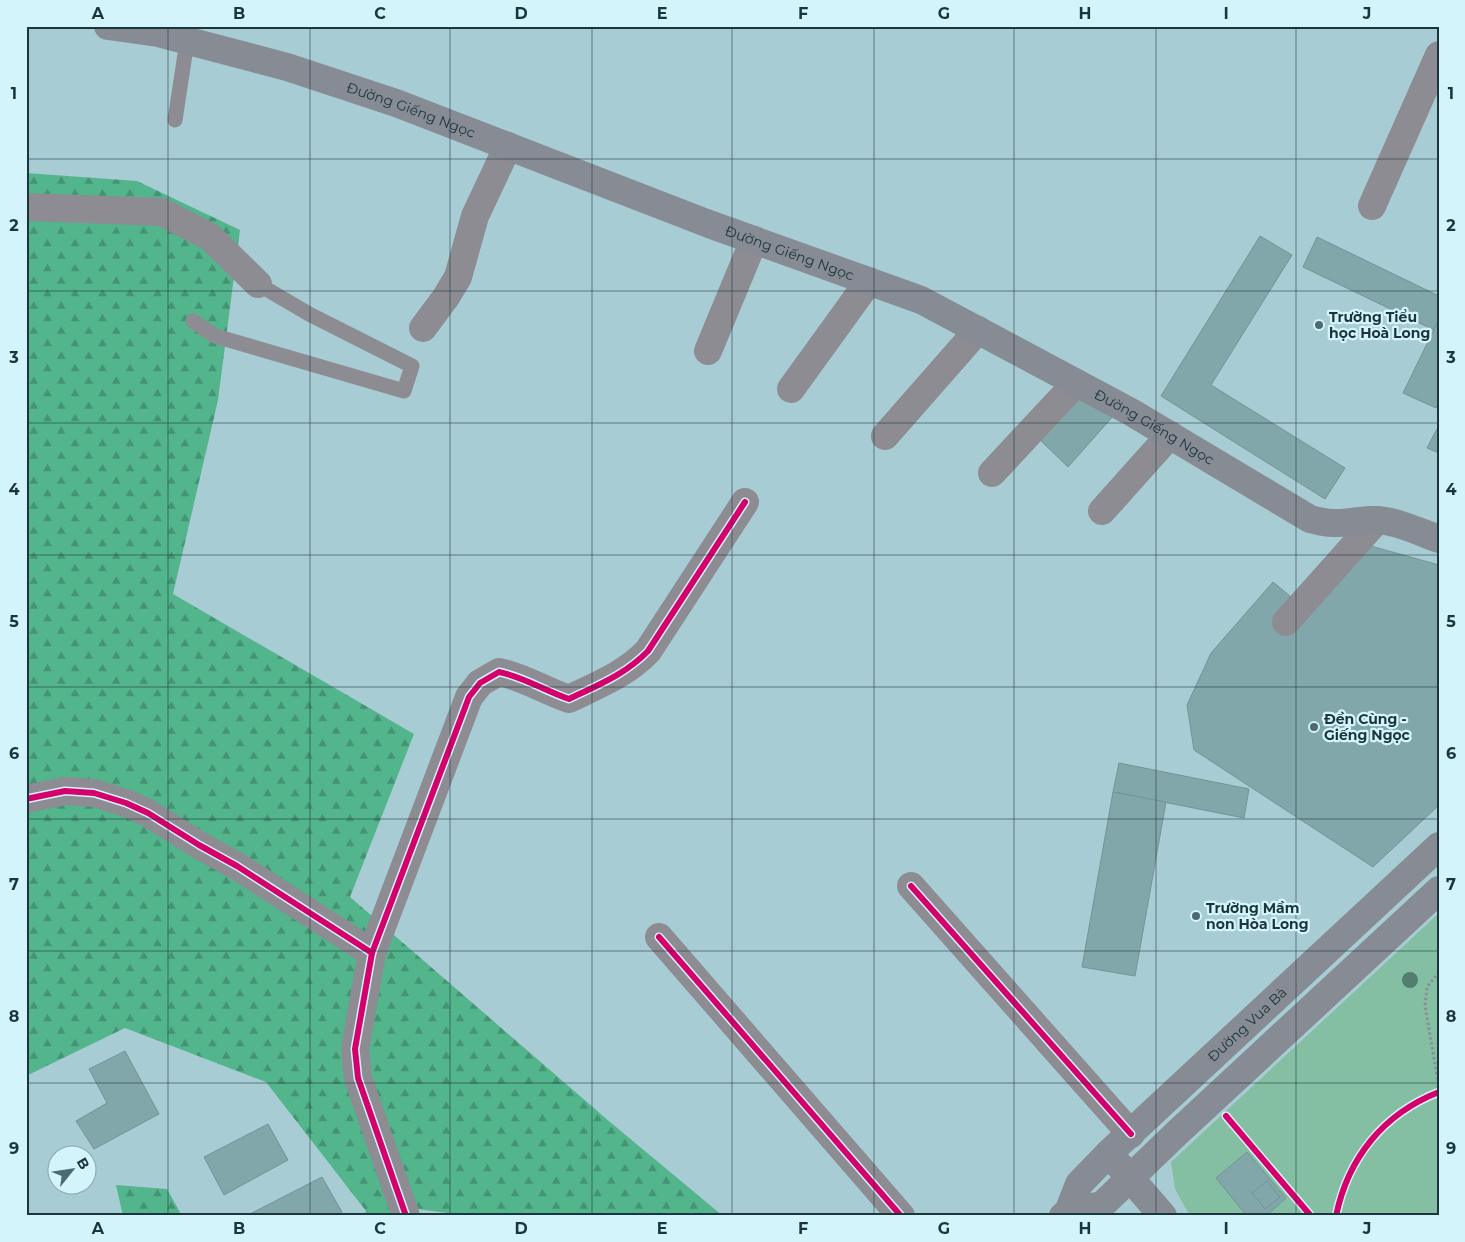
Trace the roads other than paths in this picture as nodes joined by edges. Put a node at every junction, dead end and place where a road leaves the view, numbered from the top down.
1 (108, 26) edge
2 (175, 34) edge
3 (1439, 55) edge
4 (175, 120) dead end
5 (508, 146) junction
6 (1372, 206) dead end
7 (26, 207) edge
8 (754, 240) junction
9 (869, 281) junction
10 (258, 284) joint
11 (193, 321) dead end
12 (423, 328) dead end
13 (978, 330) junction
14 (708, 351) dead end
15 (1076, 382) junction
16 (792, 389) dead end
17 (885, 436) dead end
18 (1170, 436) junction
19 (992, 473) dead end
20 (745, 502) dead end
21 (1102, 511) dead end
22 (1377, 520) junction
23 (1439, 539) edge
24 (1286, 622) dead end
25 (26, 799) edge
26 (1439, 846) edge
27 (911, 886) dead end
28 (1439, 890) edge
29 (659, 937) dead end
30 (372, 954) junction
31 (1131, 1134) junction
32 (1109, 1153) junction
33 (1131, 1178) junction
34 (1152, 1211) edge
35 (1066, 1214) edge
36 (406, 1216) edge
37 (901, 1216) edge

1 - 2 main road, Đường Giếng Ngọc
2 - 4 lane
2 - 5 main road, Đường Giếng Ngọc
3 - 6 street
5 - 8 main road, Đường Giếng Ngọc
5 - 12 street
7 - 10 street
8 - 9 main road, Đường Giếng Ngọc
8 - 14 street
9 - 13 main road, Đường Giếng Ngọc
9 - 16 street
10 - 11 lane
13 - 15 main road, Đường Giếng Ngọc
13 - 17 street
15 - 18 main road, Đường Giếng Ngọc
15 - 19 street
18 - 21 street
18 - 22 main road, Đường Giếng Ngọc
20 - 30 street
22 - 23 main road, Đường Giếng Ngọc
22 - 24 street
25 - 30 street
26 - 31 main road, Đường Vua Bà
27 - 31 street
28 - 33 main road, Đường Vua Bà
29 - 37 street
30 - 36 street
31 - 32 main road, Đường Vua Bà
32 - 33 main road
32 - 35 main road, Đường Vua Bà
33 - 34 main road
33 - 35 main road, Đường Vua Bà

